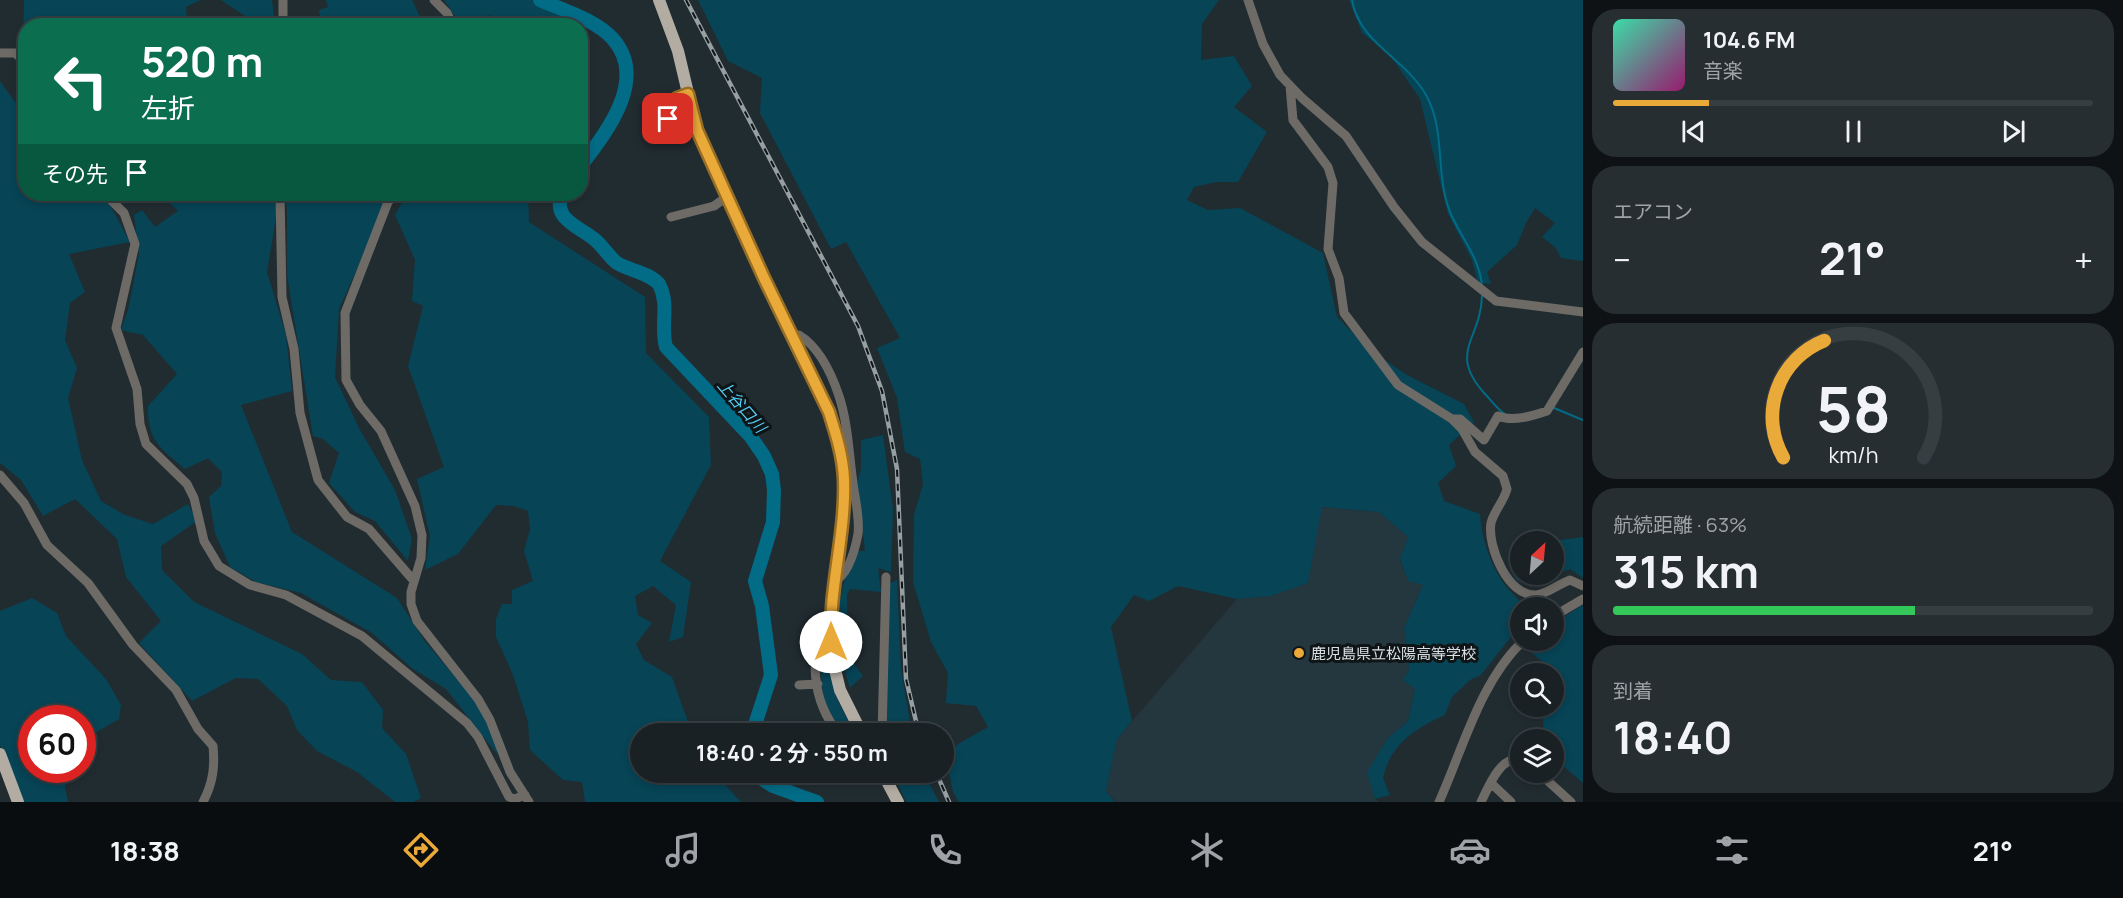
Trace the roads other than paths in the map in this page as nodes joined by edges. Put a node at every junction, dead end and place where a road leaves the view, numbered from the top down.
1 (283, 0) edge
2 (434, 0) edge
3 (659, 0) edge
4 (1248, 0) edge
5 (283, 18) edge
6 (449, 18) edge
7 (0, 53) edge
8 (18, 56) edge
9 (1290, 86) junction
10 (688, 94) junction
11 (668, 119) dead end
12 (728, 196) junction
13 (112, 201) edge
14 (280, 201) edge
15 (391, 201) edge
16 (671, 217) dead end
17 (1583, 312) edge
18 (1583, 352) edge
19 (1452, 419) junction
20 (0, 475) edge
21 (886, 577) dead end
22 (414, 581) junction
23 (1583, 586) edge
24 (1583, 599) edge
25 (1564, 610) edge
26 (831, 617) junction
27 (1515, 651) edge
28 (818, 684) junction
29 (799, 685) dead end
30 (831, 723) edge
31 (856, 723) edge
32 (882, 723) edge
33 (0, 754) edge
34 (1510, 760) edge
35 (889, 783) edge
36 (1491, 783) junction
37 (1550, 783) edge
38 (527, 798) edge
39 (18, 802) edge
40 (203, 802) edge
41 (897, 802) edge
42 (1439, 802) edge
43 (1481, 802) edge
44 (1511, 802) edge
45 (1571, 802) edge

1 - 5 street
2 - 6 street
3 - 10 main road
4 - 9 street
7 - 8 street
9 - 17 street
9 - 19 street
10 - 11 street
10 - 12 main road
12 - 16 street
12 - 26 main road
13 - 38 street
14 - 22 street
15 - 22 street
18 - 19 street
19 - 23 street
20 - 40 street
21 - 32 street
22 - 38 street
24 - 25 street
26 - 28 street
26 - 31 main road
27 - 42 street
28 - 29 street
28 - 30 street
33 - 39 main road
34 - 36 street
35 - 41 main road
36 - 43 street
36 - 44 street
37 - 45 street

